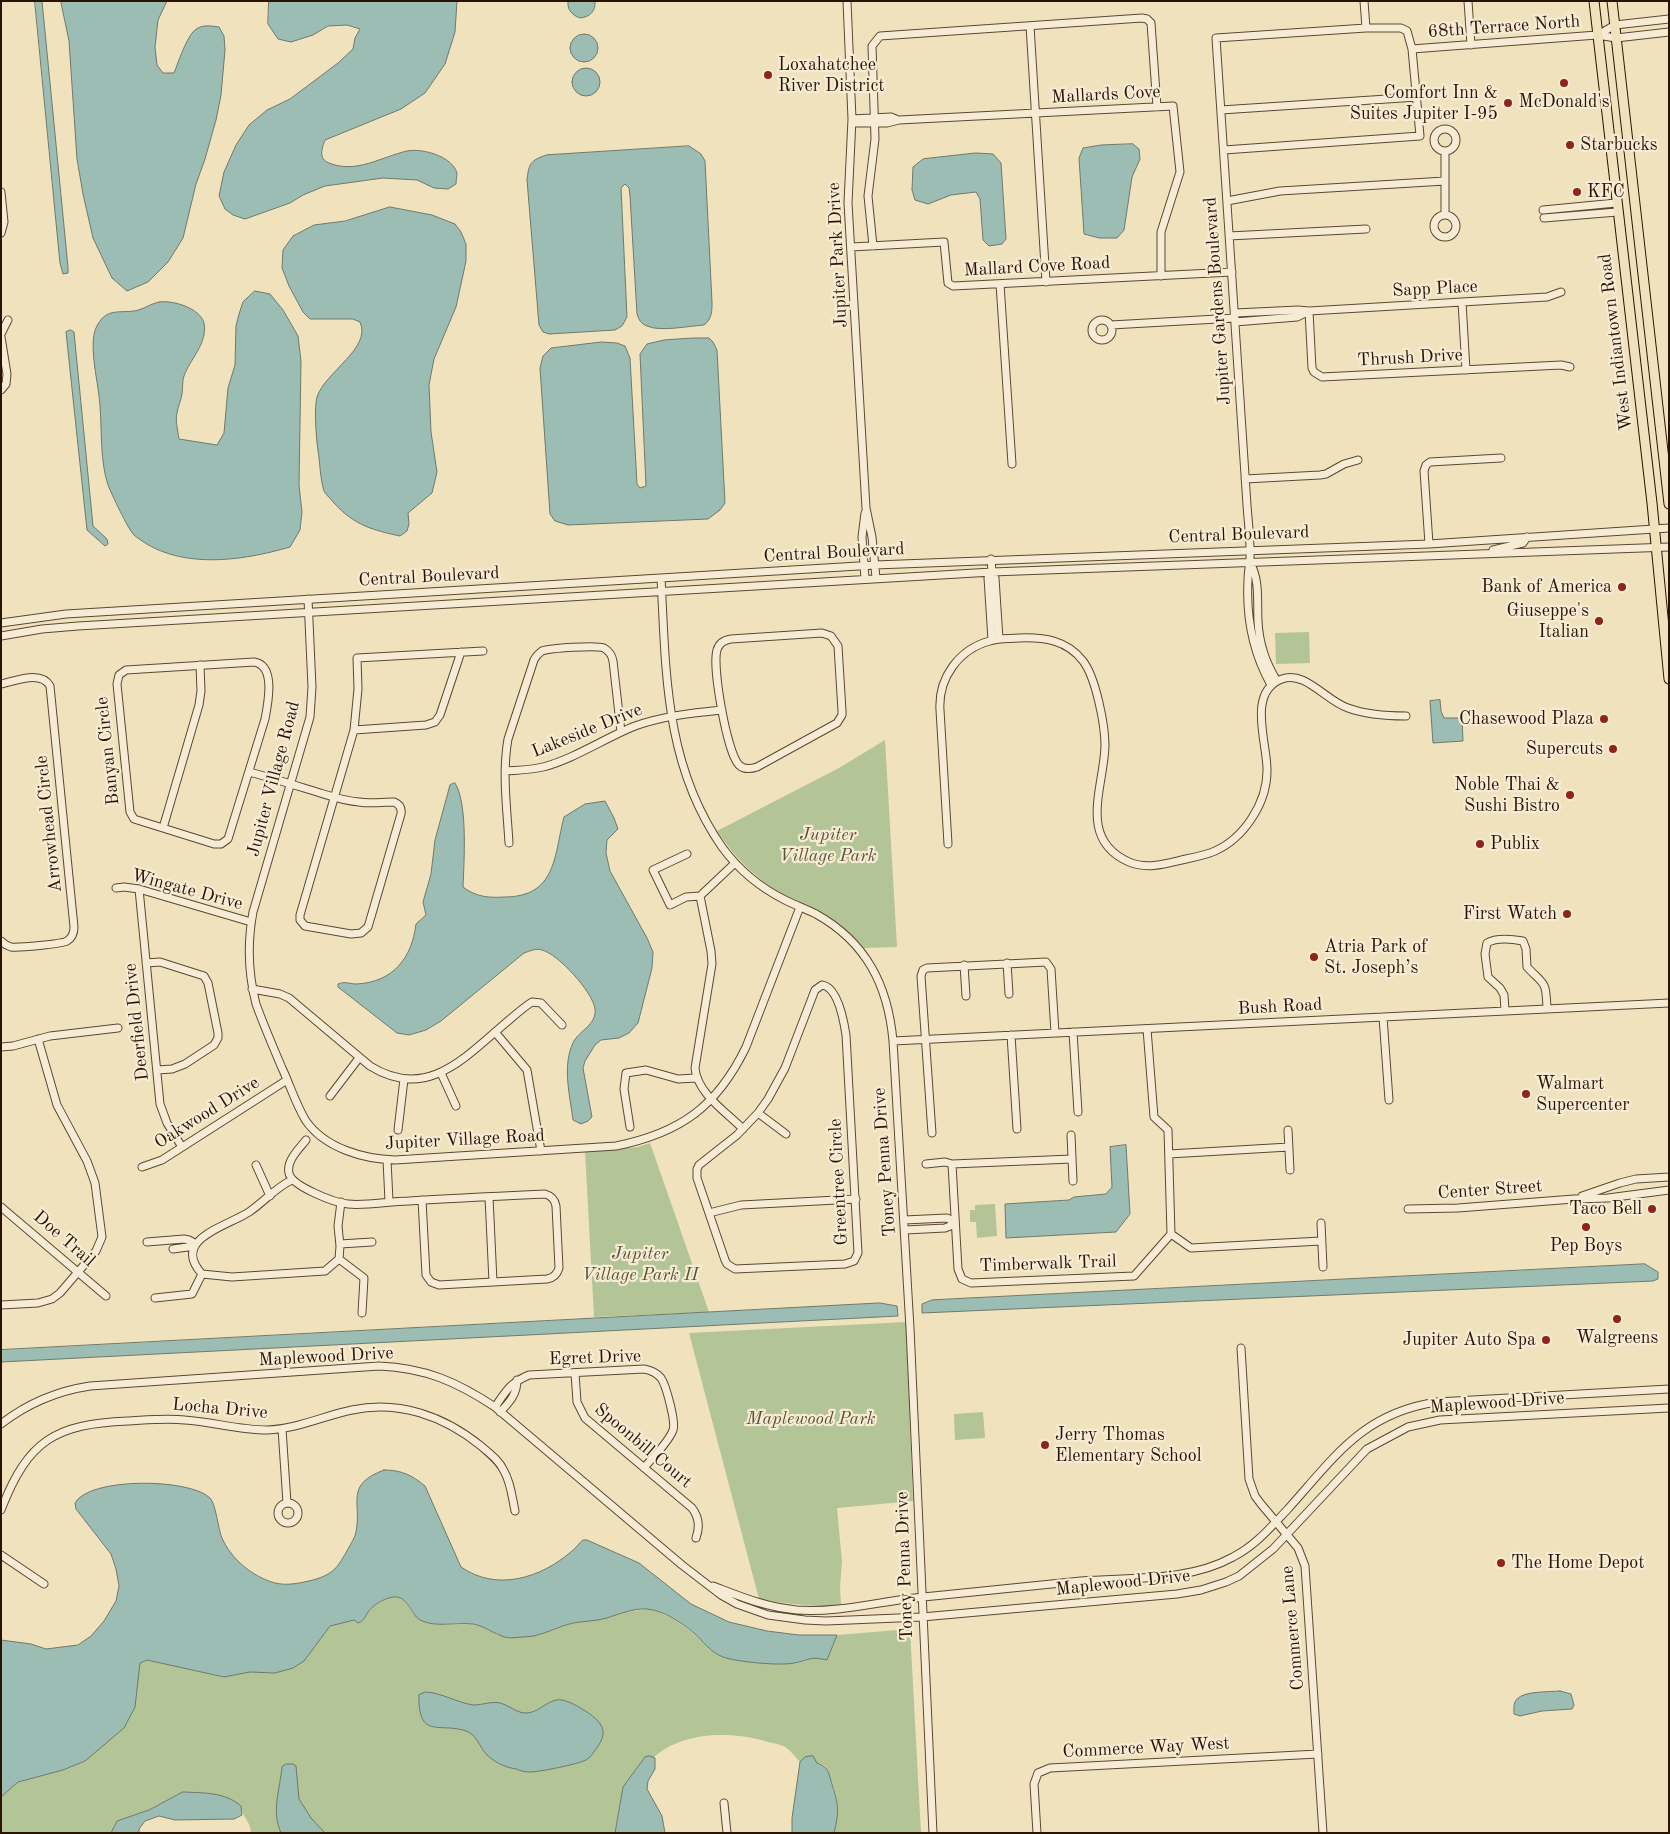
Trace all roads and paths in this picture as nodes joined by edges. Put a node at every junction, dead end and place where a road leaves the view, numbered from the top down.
1 (847, 1) edge
2 (1364, 1) edge
3 (1468, 1) edge
4 (1594, 1) edge
5 (1612, 1) edge
6 (1669, 19) edge
7 (1615, 25) junction
8 (1030, 26) junction
9 (1366, 28) junction
10 (1669, 32) edge
11 (1598, 35) junction
12 (1616, 38) junction
13 (1471, 45) junction
14 (1412, 48) junction
15 (1417, 97) junction
16 (1157, 107) junction
17 (1221, 110) junction
18 (1036, 114) junction
19 (875, 120) junction
20 (852, 121) junction
21 (1224, 150) junction
22 (1445, 151) dead end
23 (1445, 182) junction
24 (1, 192) edge
25 (1227, 201) junction
26 (1616, 208) junction
27 (1445, 215) dead end
28 (1366, 229) dead end
29 (1, 233) edge
30 (1229, 236) junction
31 (873, 246) junction
32 (851, 247) junction
33 (1232, 272) junction
34 (1161, 276) junction
35 (1046, 282) junction
36 (1000, 284) junction
37 (1561, 292) dead end
38 (1462, 302) junction
39 (1309, 311) junction
40 (1235, 318) junction
41 (8, 320) dead end
42 (1111, 325) dead end
43 (1, 336) edge
44 (1570, 368) dead end
45 (1466, 370) junction
46 (1, 390) edge
47 (1501, 458) dead end
48 (1358, 460) dead end
49 (1012, 464) dead end
50 (1245, 479) junction
51 (1669, 504) edge
52 (866, 508) junction
53 (1669, 528) edge
54 (1654, 529) junction
55 (1527, 537) junction
56 (1410, 544) junction
57 (1429, 544) junction
58 (1669, 547) edge
59 (1656, 548) junction
60 (1250, 550) junction
61 (1471, 554) junction
62 (1411, 557) junction
63 (991, 559) junction
64 (1250, 562) junction
65 (864, 565) junction
66 (875, 565) junction
67 (992, 572) junction
68 (661, 578) junction
69 (876, 578) junction
70 (865, 579) junction
71 (661, 591) junction
72 (308, 599) junction
73 (309, 612) junction
74 (1, 623) edge
75 (1, 636) edge
76 (995, 640) junction
77 (483, 650) dead end
78 (461, 652) junction
79 (200, 665) junction
80 (1669, 679) edge
81 (1274, 683) junction
82 (1, 684) edge
83 (722, 710) junction
84 (670, 716) junction
85 (1406, 716) dead end
86 (354, 730) junction
87 (621, 732) junction
88 (505, 771) junction
89 (249, 772) junction
90 (291, 784) junction
91 (335, 797) junction
92 (162, 828) junction
93 (509, 843) dead end
94 (948, 844) dead end
95 (687, 854) dead end
96 (735, 863) junction
97 (116, 888) dead end
98 (139, 889) junction
99 (700, 896) junction
100 (800, 907) junction
101 (251, 922) junction
102 (1, 941) edge
103 (146, 963) junction
104 (1007, 963) junction
105 (964, 965) junction
106 (252, 989) junction
107 (1009, 994) dead end
108 (966, 996) dead end
109 (1669, 1003) edge
110 (1547, 1009) junction
111 (1505, 1011) junction
112 (1383, 1017) junction
113 (562, 1025) dead end
114 (118, 1028) dead end
115 (1147, 1029) junction
116 (495, 1032) junction
117 (1073, 1032) junction
118 (1055, 1033) junction
119 (1011, 1035) junction
120 (38, 1039) junction
121 (926, 1039) junction
122 (893, 1041) junction
123 (1, 1047) edge
124 (359, 1058) junction
125 (157, 1070) junction
126 (441, 1073) junction
127 (696, 1078) junction
128 (404, 1079) junction
129 (287, 1080) junction
130 (330, 1096) dead end
131 (712, 1099) junction
132 (1390, 1100) dead end
133 (456, 1106) dead end
134 (758, 1112) junction
135 (1078, 1112) dead end
136 (630, 1127) dead end
137 (743, 1129) junction
138 (1017, 1129) dead end
139 (398, 1130) dead end
140 (1288, 1130) dead end
141 (932, 1133) dead end
142 (786, 1134) dead end
143 (1071, 1135) dead end
144 (306, 1140) dead end
145 (182, 1147) junction
146 (1289, 1147) junction
147 (541, 1151) junction
148 (1169, 1154) junction
149 (1072, 1159) junction
150 (387, 1160) junction
151 (926, 1164) dead end
152 (952, 1164) junction
153 (256, 1165) dead end
154 (142, 1166) dead end
155 (1290, 1170) dead end
156 (1669, 1177) edge
157 (292, 1180) junction
158 (1073, 1182) dead end
159 (1669, 1190) edge
160 (270, 1196) junction
161 (488, 1196) junction
162 (856, 1199) junction
163 (1574, 1199) junction
164 (422, 1200) junction
165 (341, 1202) junction
166 (390, 1202) junction
167 (1, 1206) edge
168 (1408, 1209) dead end
169 (709, 1213) junction
170 (904, 1220) junction
171 (1321, 1223) dead end
172 (955, 1224) junction
173 (905, 1230) junction
174 (1171, 1234) junction
175 (1321, 1241) junction
176 (147, 1242) dead end
177 (372, 1242) dead end
178 (340, 1244) junction
179 (195, 1245) junction
180 (173, 1249) dead end
181 (339, 1259) junction
182 (1323, 1267) dead end
183 (78, 1272) junction
184 (202, 1274) junction
185 (493, 1282) junction
186 (106, 1296) dead end
187 (155, 1298) dead end
188 (1, 1305) edge
189 (362, 1313) dead end
190 (1241, 1348) dead end
191 (576, 1373) junction
192 (1669, 1389) edge
193 (1669, 1408) edge
194 (498, 1409) junction
195 (1, 1424) edge
196 (282, 1429) junction
197 (644, 1468) junction
198 (287, 1503) dead end
199 (1, 1510) edge
200 (515, 1511) dead end
201 (1276, 1522) junction
202 (1287, 1534) junction
203 (696, 1538) dead end
204 (1, 1555) edge
205 (44, 1584) dead end
206 (708, 1584) junction
207 (921, 1597) junction
208 (922, 1617) junction
209 (1318, 1754) junction
210 (724, 1803) dead end
211 (727, 1833) edge
212 (933, 1833) edge
213 (1037, 1833) edge
214 (1323, 1833) edge

1 - 20 street, Jupiter Park Drive
2 - 9 street
3 - 13 street
4 - 11 main road, West Indiantown Road
5 - 7 main road, West Indiantown Road
6 - 7 street
7 - 11 street
7 - 12 main road, West Indiantown Road
8 - 16 street
8 - 18 street
8 - 19 street
9 - 14 street
9 - 17 street, Jupiter Gardens Boulevard
10 - 12 street
11 - 12 street
11 - 13 street, 68th Terrace North
11 - 26 main road, West Indiantown Road
12 - 51 main road, West Indiantown Road
13 - 14 street, 68th Terrace North
14 - 15 street
15 - 17 street
15 - 21 street
16 - 18 street, Mallards Cove
16 - 34 street, Mallards Cove
17 - 21 street, Jupiter Gardens Boulevard
18 - 19 street, Mallards Cove
18 - 35 street
19 - 20 street, Mallards Cove
19 - 31 street
20 - 32 street, Jupiter Park Drive
21 - 25 street, Jupiter Gardens Boulevard
22 - 23 street
23 - 25 street
23 - 27 street
24 - 29 street
25 - 30 street, Jupiter Gardens Boulevard
26 - 26 street
26 - 54 main road, West Indiantown Road
28 - 30 street
30 - 33 street, Jupiter Gardens Boulevard
31 - 32 street, Mallard Cove Road
31 - 36 street, Mallard Cove Road
32 - 52 street, Jupiter Park Drive
33 - 34 street, Mallard Cove Road
33 - 40 street, Jupiter Gardens Boulevard
34 - 35 street, Mallard Cove Road
35 - 36 street, Mallard Cove Road
36 - 49 street
37 - 38 street, Sapp Place
38 - 39 street, Sapp Place
38 - 45 street
39 - 40 street, Sapp Place
39 - 45 street, Thrush Drive
40 - 42 street, Sapp Place
40 - 50 street, Jupiter Gardens Boulevard
41 - 43 street
43 - 46 street
44 - 45 street, Thrush Drive
47 - 57 street
48 - 50 street
50 - 60 street, Jupiter Gardens Boulevard
52 - 65 street, Jupiter Park Drive
52 - 66 street, Jupiter Park Drive
53 - 54 street, Central Boulevard
54 - 55 street, Central Boulevard
54 - 59 main road, West Indiantown Road
55 - 57 street, Central Boulevard
55 - 61 street
56 - 57 street, Central Boulevard
56 - 60 street, Central Boulevard
56 - 62 street
58 - 59 street, Central Boulevard
59 - 61 street, Central Boulevard
59 - 80 main road, West Indiantown Road
60 - 63 street, Central Boulevard
60 - 64 street, Jupiter Gardens Boulevard
61 - 62 street, Central Boulevard
62 - 64 street, Central Boulevard
63 - 66 street, Central Boulevard
63 - 67 street
64 - 67 street, Central Boulevard
64 - 81 street, Jupiter Gardens Boulevard
65 - 66 street, Central Boulevard
65 - 68 street, Central Boulevard
65 - 70 street, Jupiter Park Drive
66 - 69 street, Jupiter Park Drive
67 - 69 street, Central Boulevard
67 - 76 street
68 - 71 street, Toney Penna Drive
68 - 72 street, Central Boulevard
69 - 70 street, Central Boulevard
70 - 71 street, Central Boulevard
71 - 73 street, Central Boulevard
71 - 84 street, Toney Penna Drive
72 - 73 street, Jupiter Village Road
72 - 74 street, Central Boulevard
73 - 75 street, Central Boulevard
73 - 90 street, Jupiter Village Road
76 - 81 street
76 - 94 street
77 - 78 street
78 - 86 street
78 - 86 street
79 - 89 street, Banyan Circle
79 - 92 street
79 - 92 street, Banyan Circle
81 - 85 street
82 - 102 street, Arrowhead Circle
83 - 83 street
83 - 84 street, Lakeside Drive
84 - 87 street, Lakeside Drive
84 - 96 street, Toney Penna Drive
86 - 91 street
87 - 88 street, Lakeside Drive
87 - 88 street
88 - 93 street
89 - 90 street
89 - 92 street, Banyan Circle
90 - 91 street
90 - 101 street, Jupiter Village Road
91 - 91 street
95 - 99 street
96 - 99 street
96 - 100 street, Toney Penna Drive
97 - 98 street, Wingate Drive
98 - 101 street, Wingate Drive
98 - 103 street, Deerfield Drive
99 - 127 street
100 - 122 street, Toney Penna Drive
100 - 131 street, Jupiter Village Road
101 - 106 street, Jupiter Village Road
103 - 125 street, Deerfield Drive
103 - 125 street
104 - 105 street
104 - 107 street
104 - 118 street
105 - 108 street
105 - 121 street
106 - 124 street
106 - 129 street, Jupiter Village Road
109 - 110 street, Bush Road
110 - 111 street, Bush Road
110 - 111 street
111 - 112 street, Bush Road
112 - 115 street, Bush Road
112 - 132 street
113 - 116 street
114 - 120 street
115 - 117 street, Bush Road
115 - 148 street
116 - 126 street
116 - 147 street
117 - 118 street, Bush Road
117 - 135 street
118 - 119 street, Bush Road
119 - 121 street, Bush Road
119 - 138 street
120 - 123 street
120 - 183 street
121 - 122 street, Bush Road
121 - 141 street
122 - 170 street, Toney Penna Drive
124 - 128 street
124 - 130 street
125 - 145 street, Deerfield Drive
126 - 128 street
126 - 133 street
127 - 131 street
127 - 136 street
128 - 139 street
129 - 145 street, Oakwood Drive
129 - 150 street, Jupiter Village Road
131 - 137 street
131 - 147 street, Jupiter Village Road
134 - 137 street, Greentree Circle
134 - 142 street
134 - 162 street, Greentree Circle
137 - 169 street, Greentree Circle
140 - 146 street
143 - 149 street
144 - 157 street
145 - 154 street, Oakwood Drive
146 - 148 street
146 - 155 street
147 - 150 street, Jupiter Village Road
148 - 174 street
149 - 152 street
149 - 158 street
150 - 166 street
151 - 152 street
152 - 172 street, Timberwalk Trail
153 - 160 street
156 - 163 street, Center Street
157 - 160 street
157 - 165 street
159 - 163 street, Center Street
160 - 179 street
161 - 164 street
161 - 185 street
161 - 185 street
162 - 169 street
162 - 169 street, Greentree Circle
163 - 168 street, Center Street
164 - 166 street
164 - 185 street
165 - 166 street
165 - 178 street
167 - 183 street, Doe Trail
170 - 172 street
170 - 173 street, Toney Penna Drive
171 - 175 street
172 - 173 street
172 - 174 street, Timberwalk Trail
173 - 207 street, Toney Penna Drive
174 - 175 street
175 - 182 street
176 - 179 street
177 - 178 street
178 - 181 street
179 - 180 street
179 - 184 street
181 - 184 street
181 - 189 street
183 - 186 street, Doe Trail
183 - 188 street
184 - 187 street
190 - 201 street, Commerce Lane
191 - 194 street, Egret Drive
191 - 197 street, Spoonbill Court
191 - 197 street, Egret Drive
192 - 201 street, Maplewood Drive
193 - 202 street, Maplewood Drive
194 - 195 street, Maplewood Drive
194 - 206 street, Maplewood Drive
196 - 198 street
196 - 199 street, Locha Drive
196 - 200 street, Locha Drive
197 - 203 street, Spoonbill Court
201 - 202 street, Commerce Lane
201 - 207 street, Maplewood Drive
202 - 208 street, Maplewood Drive
202 - 209 street, Commerce Lane
204 - 205 street
206 - 207 street, Maplewood Drive
206 - 208 street, Maplewood Drive
207 - 208 street, Toney Penna Drive
208 - 212 street, Toney Penna Drive
209 - 213 street, Commerce Way West
209 - 214 street, Commerce Lane
210 - 211 street

